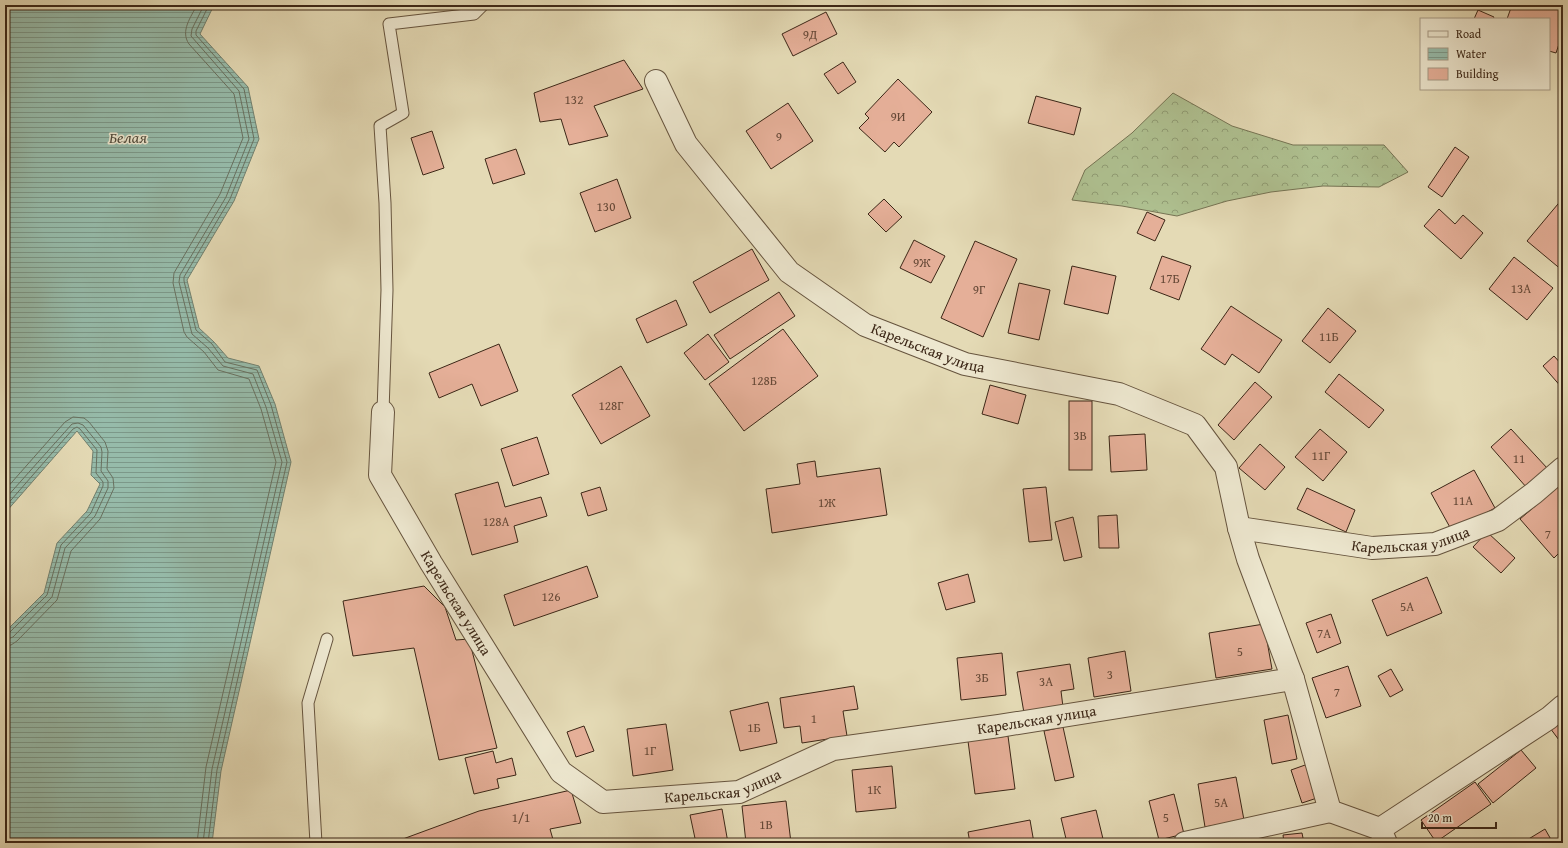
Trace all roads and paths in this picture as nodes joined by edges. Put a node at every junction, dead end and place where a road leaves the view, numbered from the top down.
1 (483, 5) edge
2 (656, 81) dead end
3 (384, 412) joint
4 (1563, 468) edge
5 (1239, 528) junction
6 (328, 639) dead end
7 (1293, 679) junction
8 (1563, 706) edge
9 (1330, 811) junction
10 (1383, 836) edge
11 (316, 843) edge
12 (1186, 843) edge

1 - 3 lane
2 - 5 street, Карельская улица
3 - 7 street, Карельская улица
4 - 5 street, Карельская улица
5 - 7 street, Карельская улица
6 - 11 lane
7 - 9 street, Карельская улица
8 - 10 street
9 - 10 street
9 - 12 street

